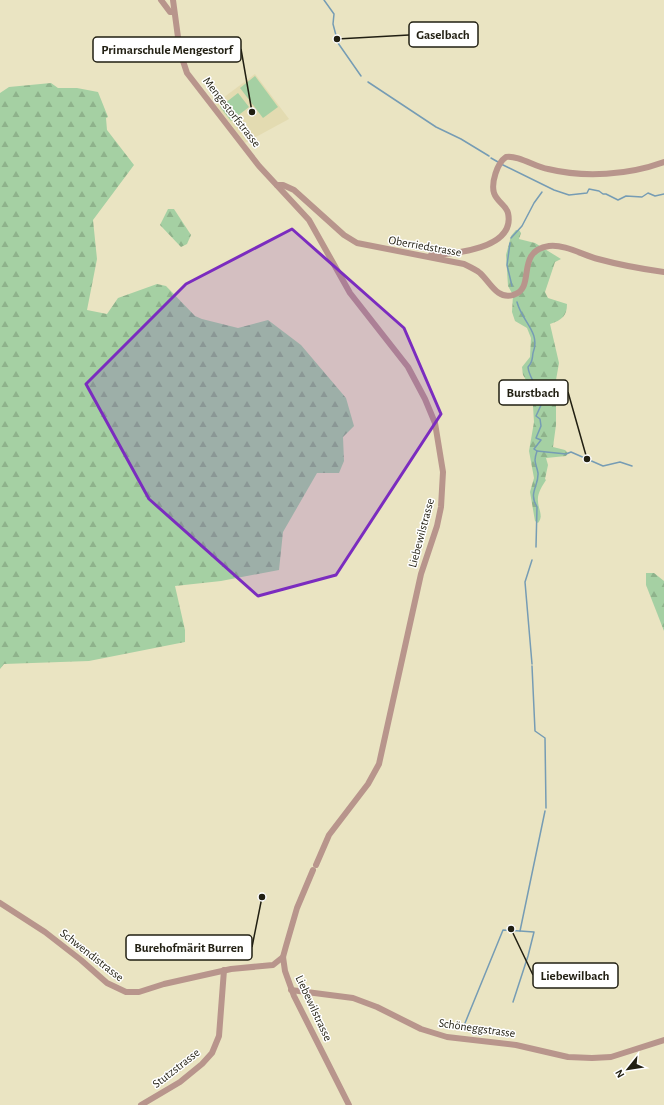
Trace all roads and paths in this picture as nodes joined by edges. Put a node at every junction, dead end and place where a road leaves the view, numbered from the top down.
1 (161, 0) edge
2 (173, 0) edge
3 (174, 12) junction
4 (664, 162) edge
5 (277, 185) junction
6 (426, 257) junction
7 (664, 272) edge
8 (0, 903) edge
9 (283, 957) junction
10 (273, 964) junction
11 (224, 970) junction
12 (285, 971) junction
13 (291, 990) junction
14 (664, 1040) edge
15 (141, 1105) edge
16 (349, 1105) edge

1 - 3 street
2 - 3 street, Mengestorfstrasse
3 - 5 street, Mengestorfstrasse
4 - 6 street
5 - 6 street, Oberriedstrasse
5 - 9 street, Liebewilstrasse
6 - 7 street, Oberriedstrasse
8 - 11 street, Schwendistrasse
9 - 10 street, Schwendistrasse
9 - 12 street, Liebewilstrasse
10 - 11 street, Schwendistrasse
10 - 12 street
11 - 15 street, Stutzstrasse
12 - 13 street, Liebewilstrasse
13 - 14 street, Schöneggstrasse
13 - 16 street, Liebewilstrasse

